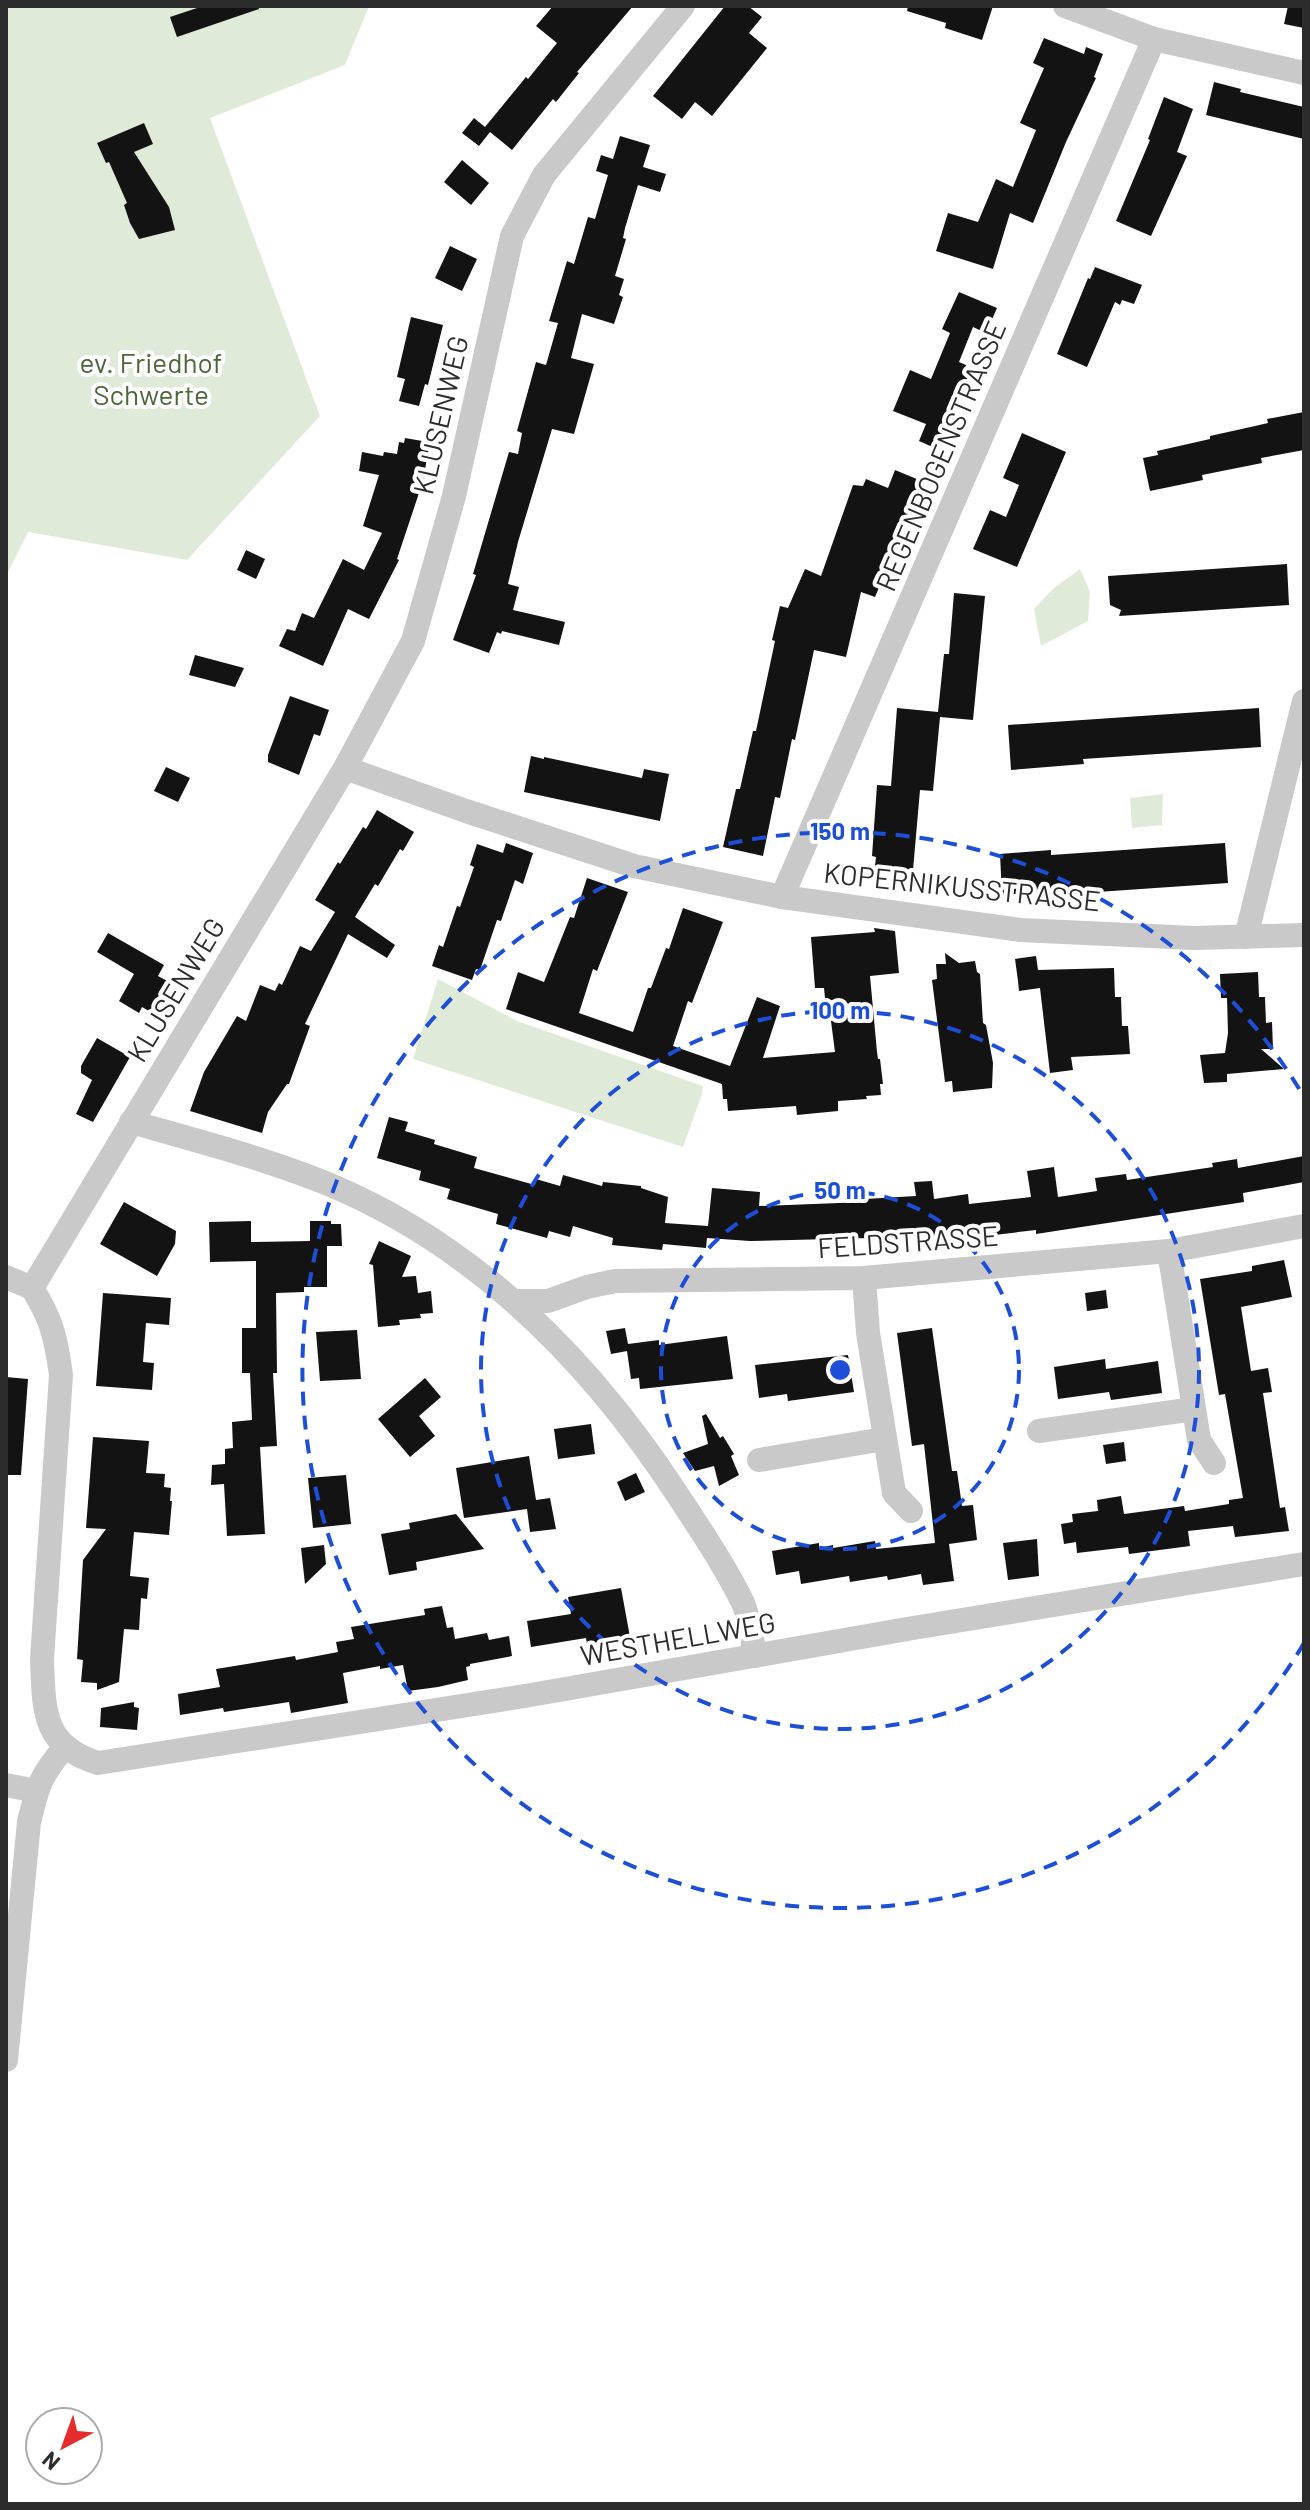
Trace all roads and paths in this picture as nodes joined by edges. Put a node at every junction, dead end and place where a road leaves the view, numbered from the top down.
1 (683, 6) edge
2 (1065, 6) edge
3 (1154, 39) junction
4 (1304, 73) edge
5 (1304, 701) edge
6 (345, 768) junction
7 (782, 897) junction
8 (1304, 935) edge
9 (1246, 937) junction
10 (132, 1122) junction
11 (1304, 1226) edge
12 (1169, 1251) junction
13 (6, 1277) edge
14 (864, 1278) junction
15 (32, 1288) junction
16 (516, 1301) junction
17 (1194, 1409) junction
18 (1039, 1431) dead end
19 (884, 1439) junction
20 (759, 1460) dead end
21 (1214, 1463) dead end
22 (911, 1511) dead end
23 (1304, 1564) edge
24 (755, 1656) junction
25 (65, 1747) junction
26 (6, 1785) edge
27 (36, 1791) junction
28 (6, 2060) edge

1 - 6 street, KLUSENWEG
2 - 3 street
3 - 4 street
3 - 7 street, REGENBOGENSTRASSE
5 - 9 street
6 - 7 street, KOPERNIKUSSTRASSE
6 - 10 street, KLUSENWEG
7 - 9 street, KOPERNIKUSSTRASSE
8 - 9 street, KOPERNIKUSSTRASSE
10 - 15 street, KLUSENWEG
10 - 16 street
11 - 12 street, FELDSTRASSE
12 - 14 street, FELDSTRASSE
12 - 17 street
13 - 15 street
14 - 16 street, FELDSTRASSE
14 - 19 street
15 - 25 street
16 - 24 street
17 - 18 street
17 - 21 street
19 - 20 street
19 - 22 street
23 - 24 street, WESTHELLWEG
24 - 25 street, WESTHELLWEG
25 - 27 street
26 - 27 street
27 - 28 street

